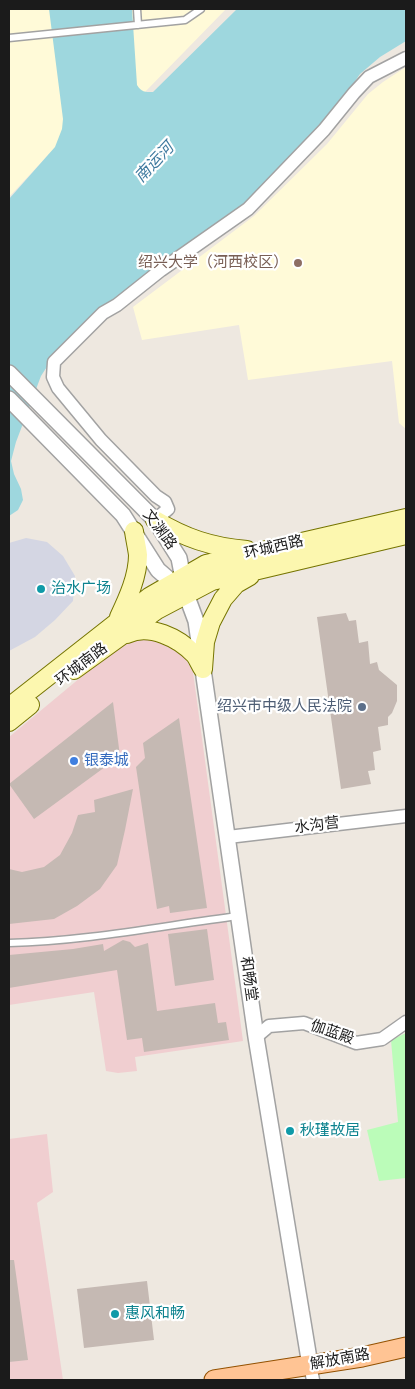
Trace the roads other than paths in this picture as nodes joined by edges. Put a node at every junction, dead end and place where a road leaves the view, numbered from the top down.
1 (137, 9) edge
2 (201, 9) edge
3 (191, 12) edge
4 (134, 25) junction
5 (9, 38) edge
6 (406, 58) edge
7 (9, 373) edge
8 (9, 399) edge
9 (406, 518) edge
10 (154, 520) junction
11 (134, 531) junction
12 (406, 535) edge
13 (274, 557) junction
14 (178, 580) junction
15 (186, 594) junction
16 (153, 603) junction
17 (117, 621) junction
18 (114, 641) junction
19 (203, 669) junction
20 (9, 707) edge
21 (9, 722) edge
22 (406, 816) edge
23 (228, 836) junction
24 (239, 916) junction
25 (9, 943) edge
26 (406, 1022) edge
27 (256, 1037) junction
28 (406, 1347) edge
29 (406, 1357) edge
30 (312, 1373) edge
31 (214, 1380) edge
32 (277, 1380) edge

1 - 4 lane
2 - 3 lane
3 - 4 lane
4 - 5 lane
6 - 10 street
7 - 10 street, 文渊路
8 - 11 street, 文渊路
9 - 13 main road, 环城西路
10 - 13 main road
10 - 14 street, 文渊路
11 - 14 street, 文渊路
11 - 17 main road
12 - 13 main road, 环城西路
13 - 14 main road, 环城西路
13 - 15 main road, 环城西路
13 - 19 main road
14 - 15 street, 文渊路
14 - 16 main road, 环城西路
15 - 16 main road, 环城西路
15 - 19 street, 和畅堂
16 - 17 main road, 环城南路
16 - 18 main road, 环城南路
17 - 20 main road, 环城南路
18 - 19 main road
18 - 21 main road, 环城南路
19 - 23 street, 和畅堂
22 - 23 street, 水沟营
23 - 24 street, 和畅堂
24 - 25 lane
24 - 27 street, 和畅堂
26 - 27 street, 伽蓝殿
27 - 30 street, 和畅堂
28 - 30 main road, 解放南路
29 - 30 main road, 解放南路
30 - 31 main road, 解放南路
30 - 32 main road, 解放南路

